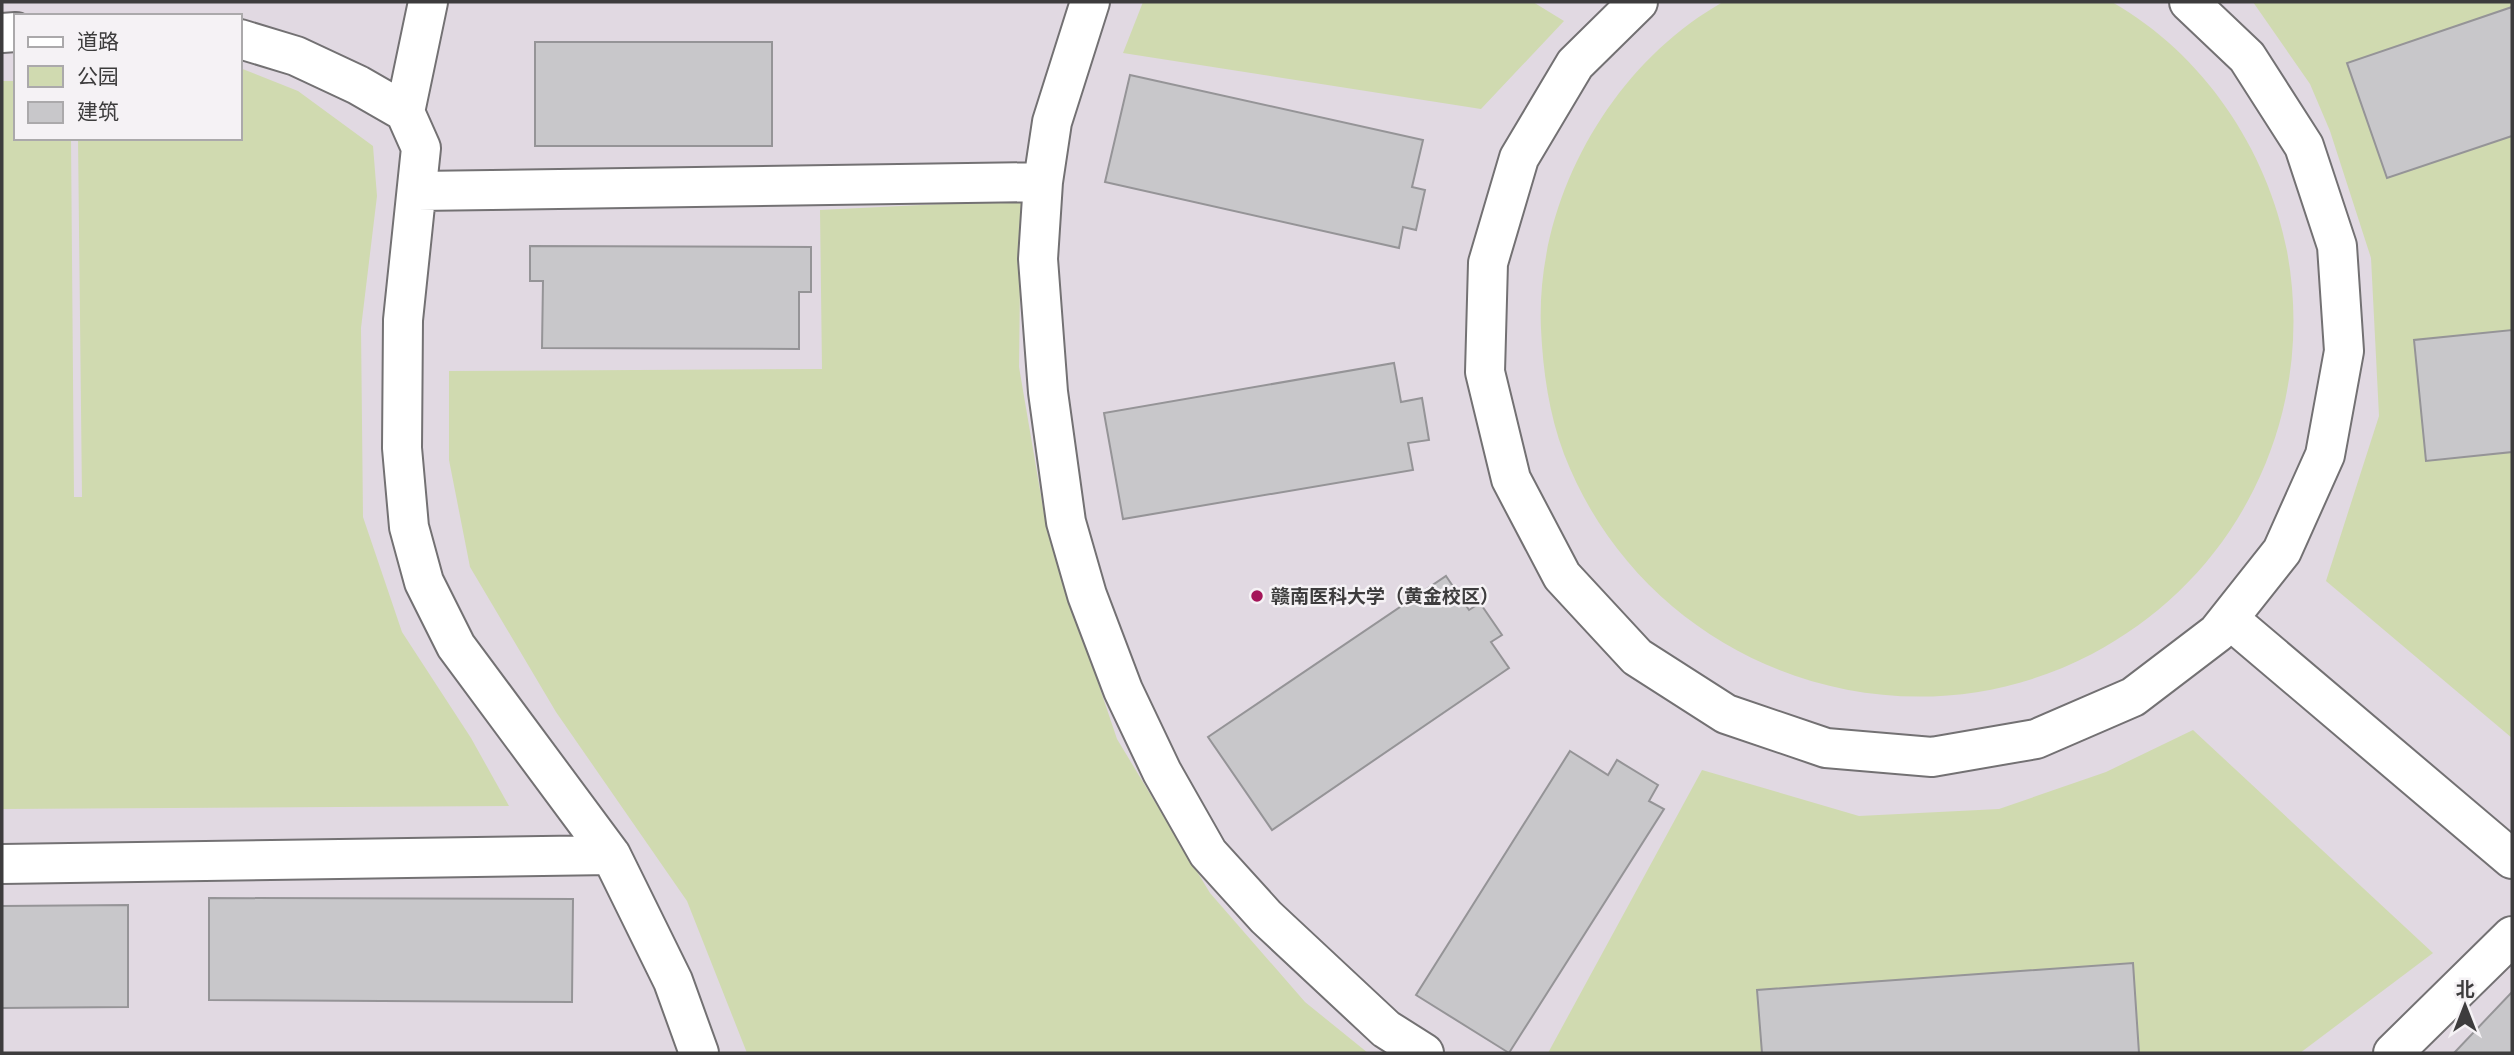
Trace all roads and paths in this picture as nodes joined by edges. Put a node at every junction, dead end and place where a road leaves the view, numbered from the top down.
1 (428, 2) edge
2 (1090, 2) edge
3 (2189, 2) edge
4 (1627, 5) edge
5 (242, 40) edge
6 (405, 113) junction
7 (1043, 181) junction
8 (418, 191) junction
9 (2229, 618) junction
10 (611, 855) junction
11 (2512, 859) edge
12 (2, 864) edge
13 (2512, 936) edge
14 (699, 1053) edge
15 (1424, 1053) edge
16 (2393, 1053) edge

1 - 6 street
2 - 7 street
3 - 9 street
4 - 9 street
5 - 6 street
6 - 8 street
7 - 8 street
7 - 15 street
8 - 10 street
9 - 11 street
10 - 12 street
10 - 14 street
13 - 16 street

